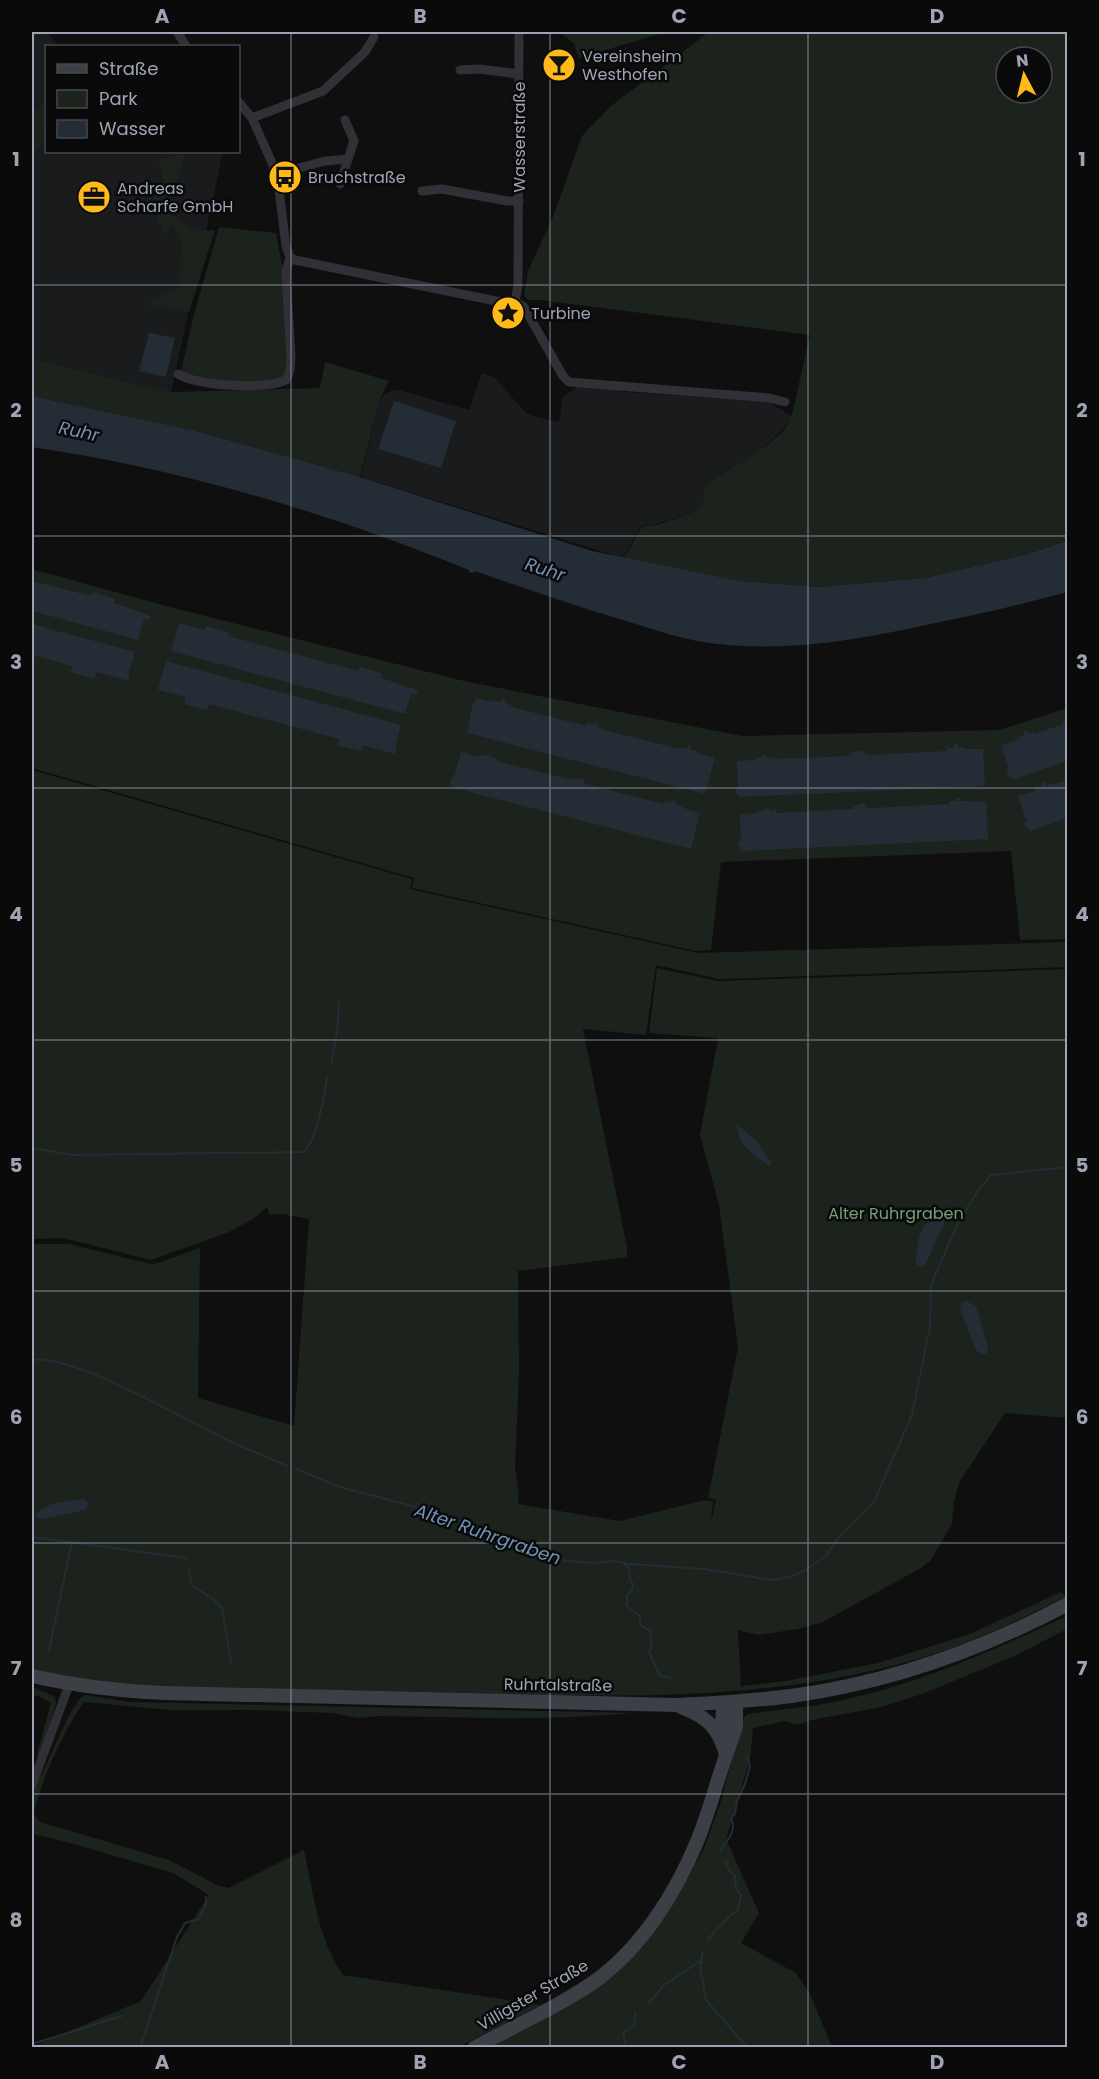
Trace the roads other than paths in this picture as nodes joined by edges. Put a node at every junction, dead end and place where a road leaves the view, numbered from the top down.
1 (177, 32) edge
2 (519, 32) edge
3 (374, 37) dead end
4 (185, 45) edge
5 (460, 70) dead end
6 (519, 74) junction
7 (240, 103) edge
8 (252, 118) junction
9 (345, 120) dead end
10 (348, 159) junction
11 (277, 174) junction
12 (340, 184) dead end
13 (422, 191) dead end
14 (519, 201) junction
15 (290, 257) junction
16 (516, 302) junction
17 (178, 374) dead end
18 (785, 402) dead end
19 (1068, 1604) edge
20 (32, 1676) edge
21 (69, 1685) junction
22 (730, 1702) junction
23 (677, 1705) junction
24 (722, 1739) junction
25 (726, 1754) junction
26 (32, 1785) edge
27 (474, 2048) edge

1 - 4 street
2 - 6 street, Wasserstraße
3 - 8 street
5 - 6 street, Wasserstraße
6 - 14 street, Wasserstraße
7 - 8 street
8 - 11 street
9 - 10 street
10 - 11 street
10 - 12 street
11 - 15 street
13 - 14 street, Wasserstraße
14 - 16 street, Wasserstraße
15 - 16 street
15 - 17 street
16 - 18 street
19 - 22 main road, Ruhrtalstraße
20 - 21 main road, Ruhrtalstraße
21 - 23 main road, Ruhrtalstraße
21 - 26 street
22 - 23 main road, Ruhrtalstraße
22 - 24 main road
22 - 25 main road, Villigster Straße
23 - 24 main road
24 - 25 main road
25 - 27 main road, Villigster Straße

